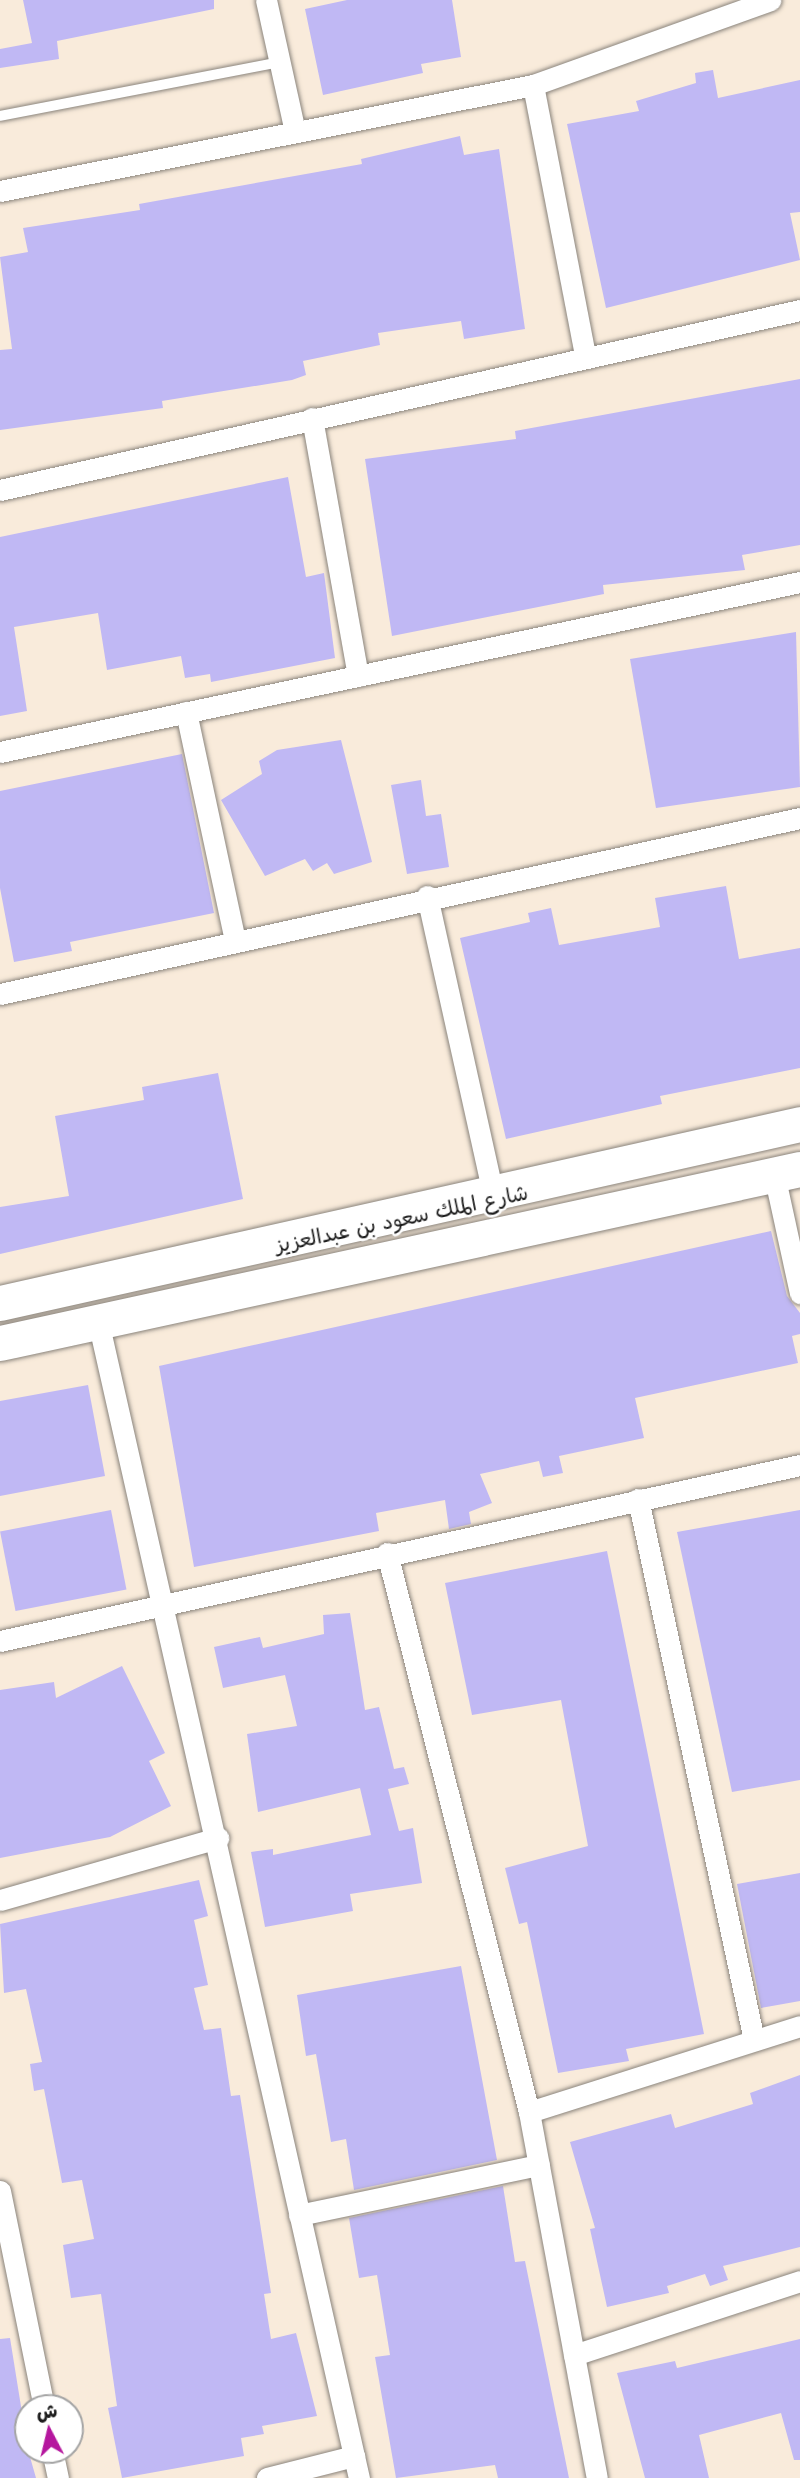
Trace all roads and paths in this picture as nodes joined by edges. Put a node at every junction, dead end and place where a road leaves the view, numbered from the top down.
1 (267, 0) edge
2 (770, 0) edge
3 (280, 62) junction
4 (533, 85) junction
5 (0, 116) edge
6 (295, 132) junction
7 (0, 191) edge
8 (800, 310) edge
9 (585, 354) junction
10 (312, 418) junction
11 (0, 490) edge
12 (800, 582) edge
13 (358, 676) junction
14 (186, 712) junction
15 (0, 752) edge
16 (800, 818) edge
17 (426, 896) junction
18 (235, 940) junction
19 (0, 994) edge
20 (800, 1124) edge
21 (787, 1172) edge
22 (494, 1198) junction
23 (800, 1293) edge
24 (0, 1303) edge
25 (98, 1321) junction
26 (0, 1343) edge
27 (800, 1465) edge
28 (638, 1499) junction
29 (387, 1553) junction
30 (164, 1601) junction
31 (0, 1641) edge
32 (218, 1838) junction
33 (0, 1900) edge
34 (800, 2026) edge
35 (754, 2040) junction
36 (529, 2112) junction
37 (539, 2165) junction
38 (0, 2191) edge
39 (299, 2215) junction
40 (800, 2281) edge
41 (575, 2355) junction
42 (41, 2394) edge
43 (354, 2456) junction
44 (267, 2478) edge
45 (359, 2478) edge
46 (597, 2478) edge

1 - 3 street
2 - 4 street
3 - 5 lane
3 - 6 street
4 - 6 street
4 - 9 street
6 - 7 street
8 - 9 street
9 - 10 street
10 - 11 street
10 - 13 street
12 - 13 street
13 - 14 street
14 - 15 street
14 - 18 street
16 - 17 street
17 - 18 street
17 - 22 street
18 - 19 street
20 - 22 main road, شارع الملك سعود بن عبدالعزيز
21 - 23 street
21 - 25 main road, شارع الملك سعود بن عبدالعزيز
22 - 24 main road, شارع الملك سعود بن عبدالعزيز
25 - 26 main road, شارع الملك سعود بن عبدالعزيز
25 - 30 street
27 - 28 street
28 - 29 street
28 - 35 street
29 - 30 street
29 - 36 street
30 - 31 street
30 - 32 street
32 - 33 street
32 - 39 street
34 - 35 street
35 - 36 street
36 - 37 street
37 - 39 street
37 - 41 street
38 - 42 street
39 - 43 street
40 - 41 street
41 - 46 street
43 - 44 street
43 - 45 street

